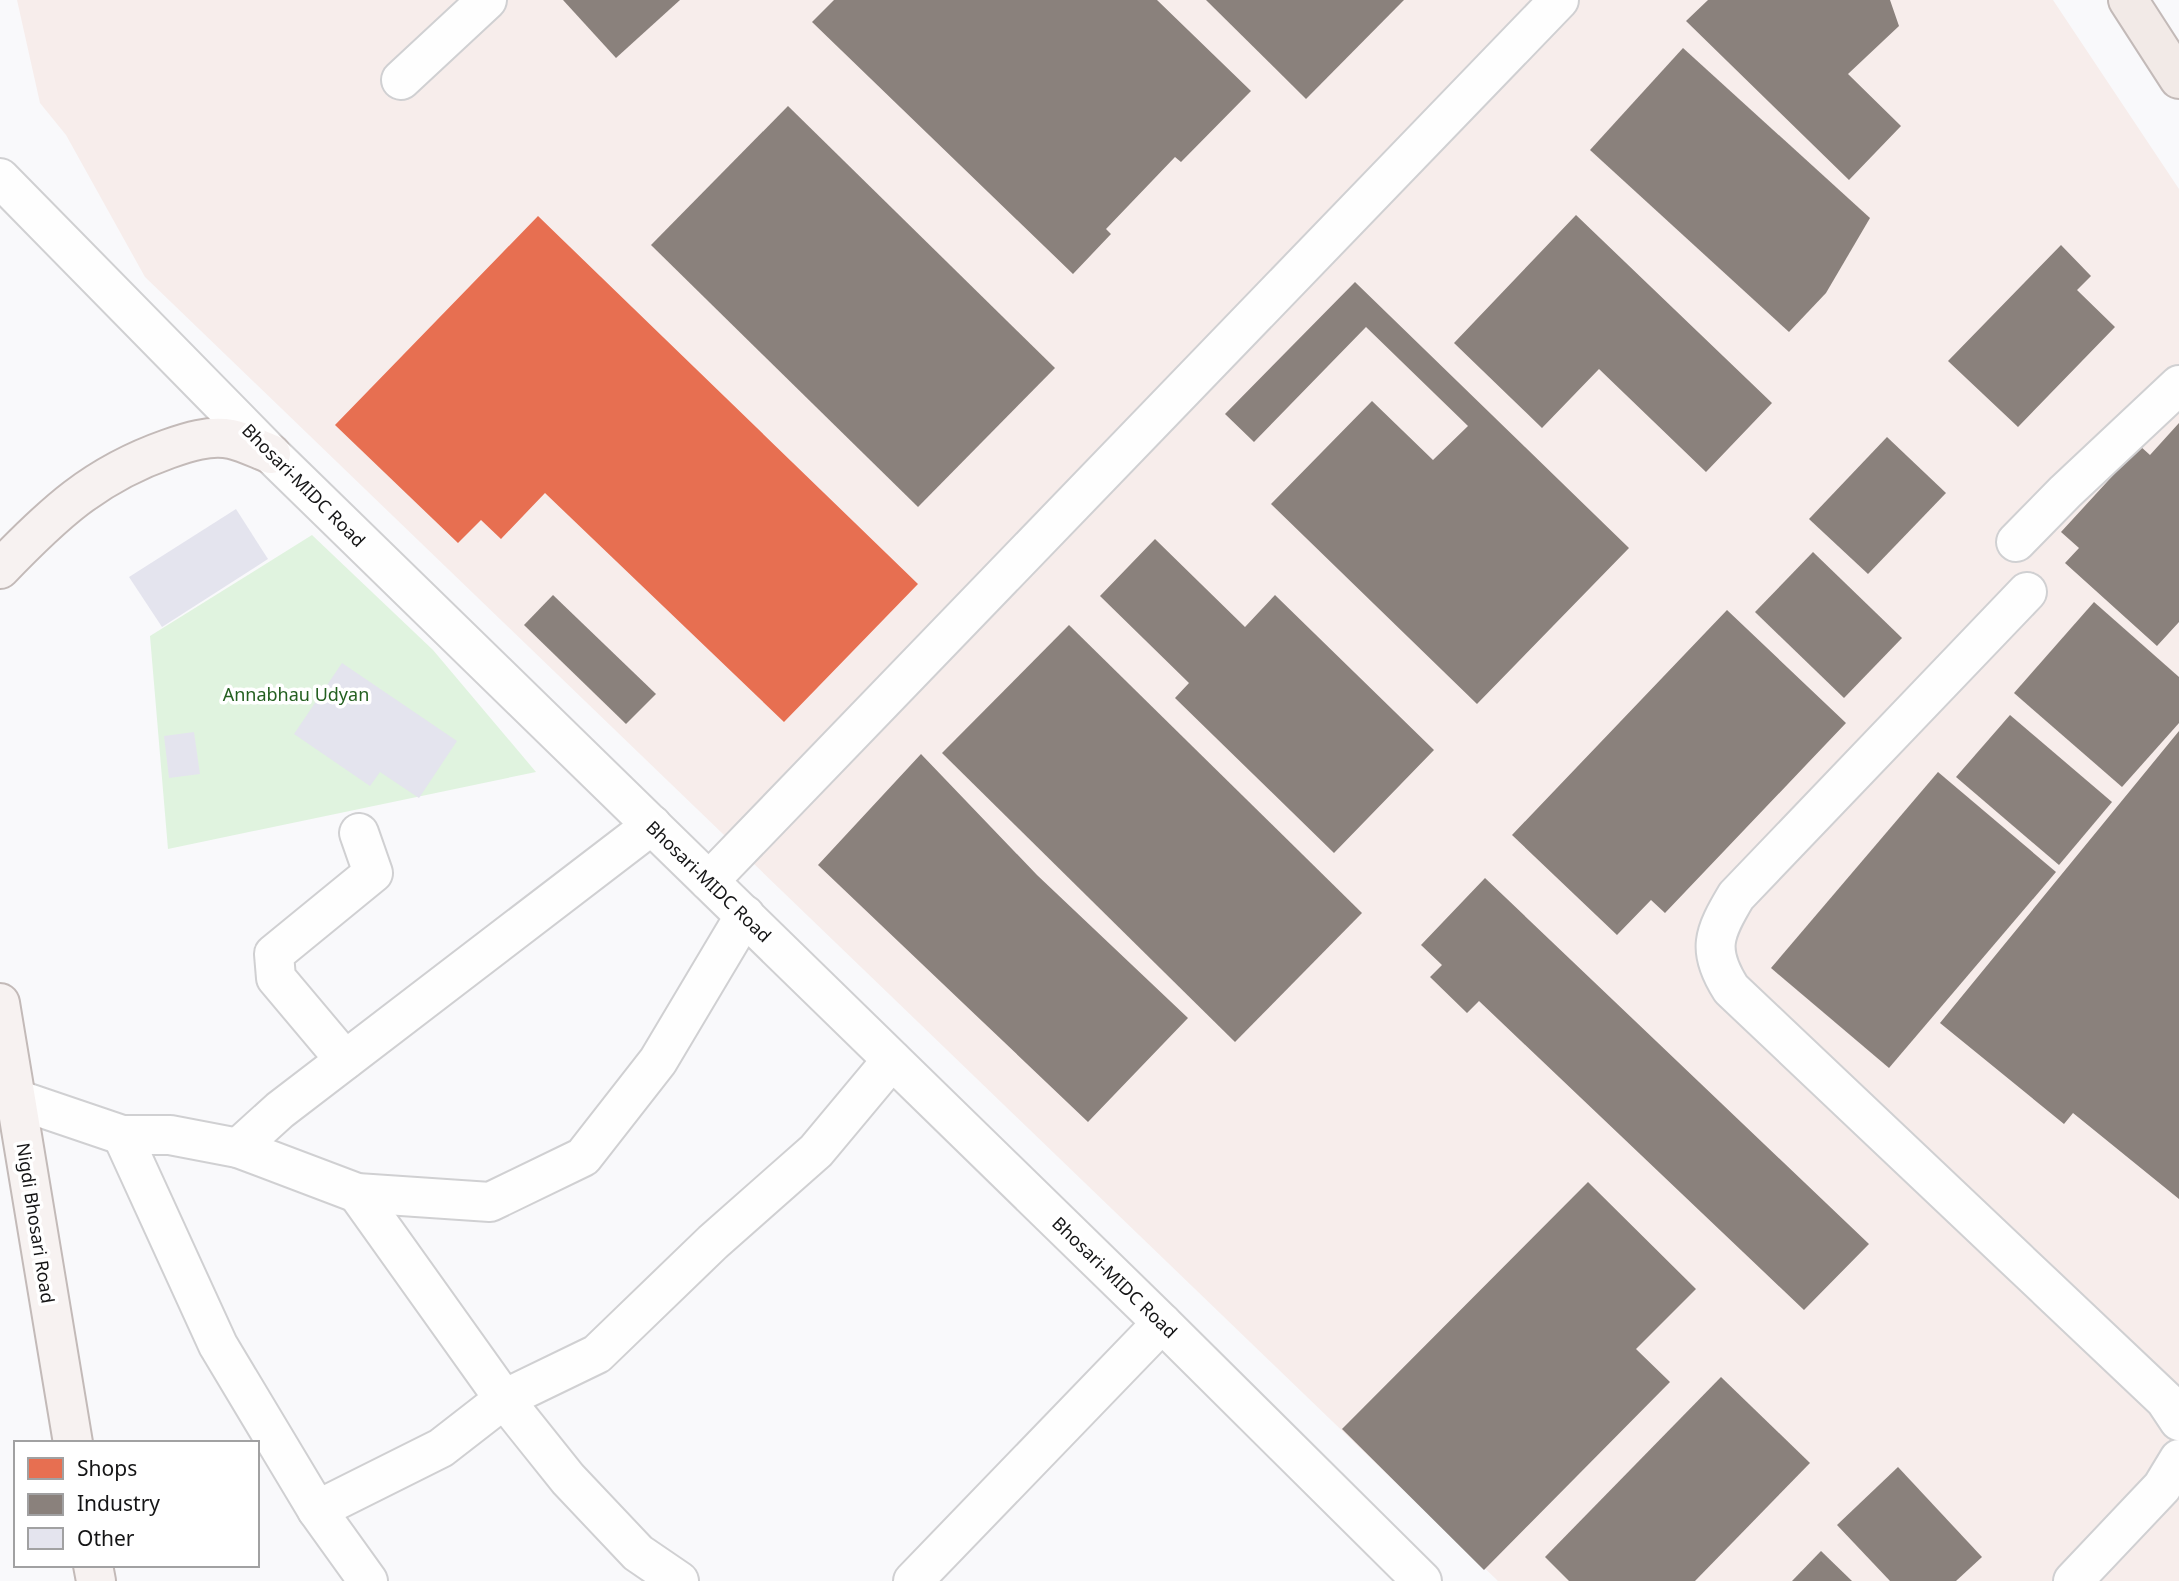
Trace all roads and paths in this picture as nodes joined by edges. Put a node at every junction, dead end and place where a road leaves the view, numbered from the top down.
1 (487, 0) edge
2 (1559, 0) edge
3 (2128, 0) edge
4 (2179, 79) edge
5 (401, 80) dead end
6 (0, 178) edge
7 (2179, 385) edge
8 (271, 454) junction
9 (2016, 542) dead end
10 (0, 569) edge
11 (2027, 592) dead end
12 (652, 825) junction
13 (359, 833) dead end
14 (709, 881) junction
15 (745, 915) junction
16 (0, 1003) edge
17 (345, 1060) junction
18 (892, 1060) junction
19 (16, 1099) junction
20 (122, 1135) junction
21 (238, 1148) junction
22 (358, 1193) junction
23 (1163, 1323) junction
24 (504, 1399) junction
25 (2179, 1421) edge
26 (73, 1441) edge
27 (2179, 1459) edge
28 (317, 1510) junction
29 (368, 1581) edge
30 (679, 1581) edge
31 (913, 1581) edge
32 (1422, 1581) edge
33 (2073, 1581) edge

1 - 5 street
2 - 14 street
3 - 4 highway
6 - 8 street, Bhosari-MIDC Road
7 - 9 street
8 - 10 main road
8 - 12 street, Bhosari-MIDC Road
11 - 25 street
12 - 14 street, Bhosari-MIDC Road
12 - 17 street
13 - 17 street
14 - 15 street, Bhosari-MIDC Road
15 - 18 street, Bhosari-MIDC Road
15 - 22 street
16 - 19 main road, Nigdi Bhosari Road
17 - 21 street
18 - 23 street, Bhosari-MIDC Road
18 - 24 street
19 - 20 street
19 - 26 main road, Nigdi Bhosari Road
20 - 21 street
20 - 28 street
21 - 22 street
22 - 24 street
23 - 31 street
23 - 32 street, Bhosari-MIDC Road
24 - 28 street
24 - 30 street
27 - 33 street
28 - 29 street

